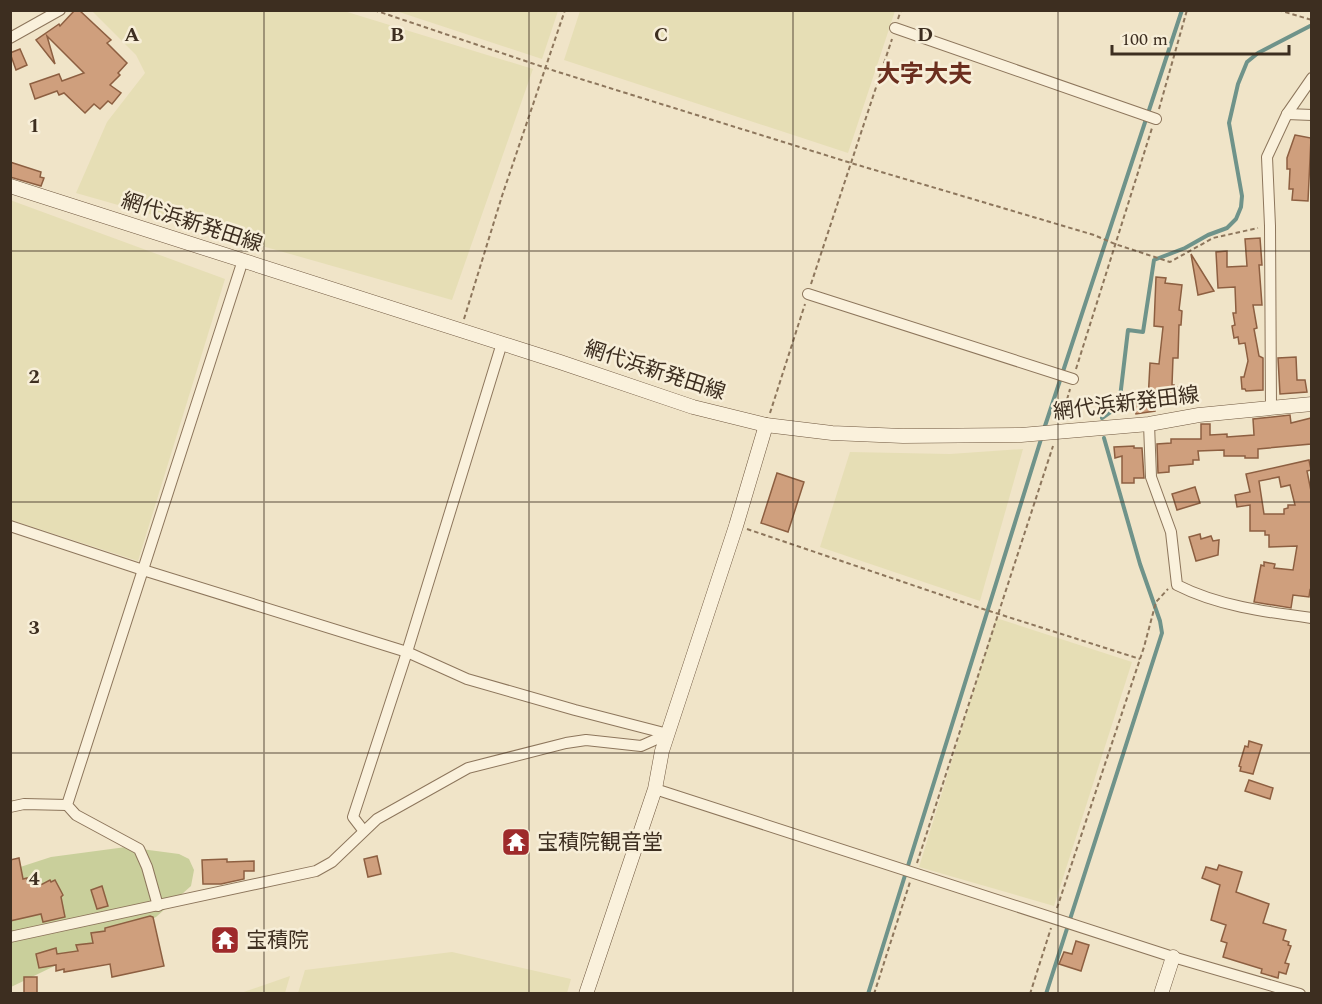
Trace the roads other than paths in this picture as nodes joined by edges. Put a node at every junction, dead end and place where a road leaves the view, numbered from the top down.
1 (60, 10) edge
2 (895, 28) road end
3 (10, 38) edge
4 (1311, 78) edge
5 (1287, 114) junction
6 (1311, 115) edge
7 (1156, 119) road end
8 (10, 186) edge
9 (243, 260) junction
10 (808, 294) road end
11 (502, 344) junction
12 (1073, 379) road end
13 (1311, 404) edge
14 (1271, 408) junction
15 (1149, 424) junction
16 (765, 425) junction
17 (10, 526) edge
18 (142, 570) junction
19 (1311, 618) edge
20 (407, 652) junction
21 (668, 734) junction
22 (655, 789) junction
23 (67, 805) junction
24 (10, 807) edge
25 (363, 830) junction
26 (158, 906) junction
27 (10, 937) edge
28 (1173, 957) junction
29 (586, 993) edge
30 (1161, 993) edge
31 (1300, 993) edge

1 - 3 street
2 - 7 street
4 - 5 street
5 - 6 street
5 - 14 street
8 - 9 main road, 網代浜新発田線
9 - 11 main road, 網代浜新発田線
9 - 18 street
10 - 12 street
11 - 16 main road, 網代浜新発田線
11 - 20 street
13 - 14 main road, 網代浜新発田線
14 - 15 main road, 網代浜新発田線
15 - 16 main road, 網代浜新発田線
15 - 19 street
16 - 21 main road
17 - 18 street
18 - 20 street
18 - 23 street
20 - 21 street
20 - 25 street
21 - 22 main road
21 - 25 street
22 - 28 street
22 - 29 main road
23 - 24 street
23 - 26 street
25 - 26 street
26 - 27 street
28 - 30 main road
28 - 31 street

